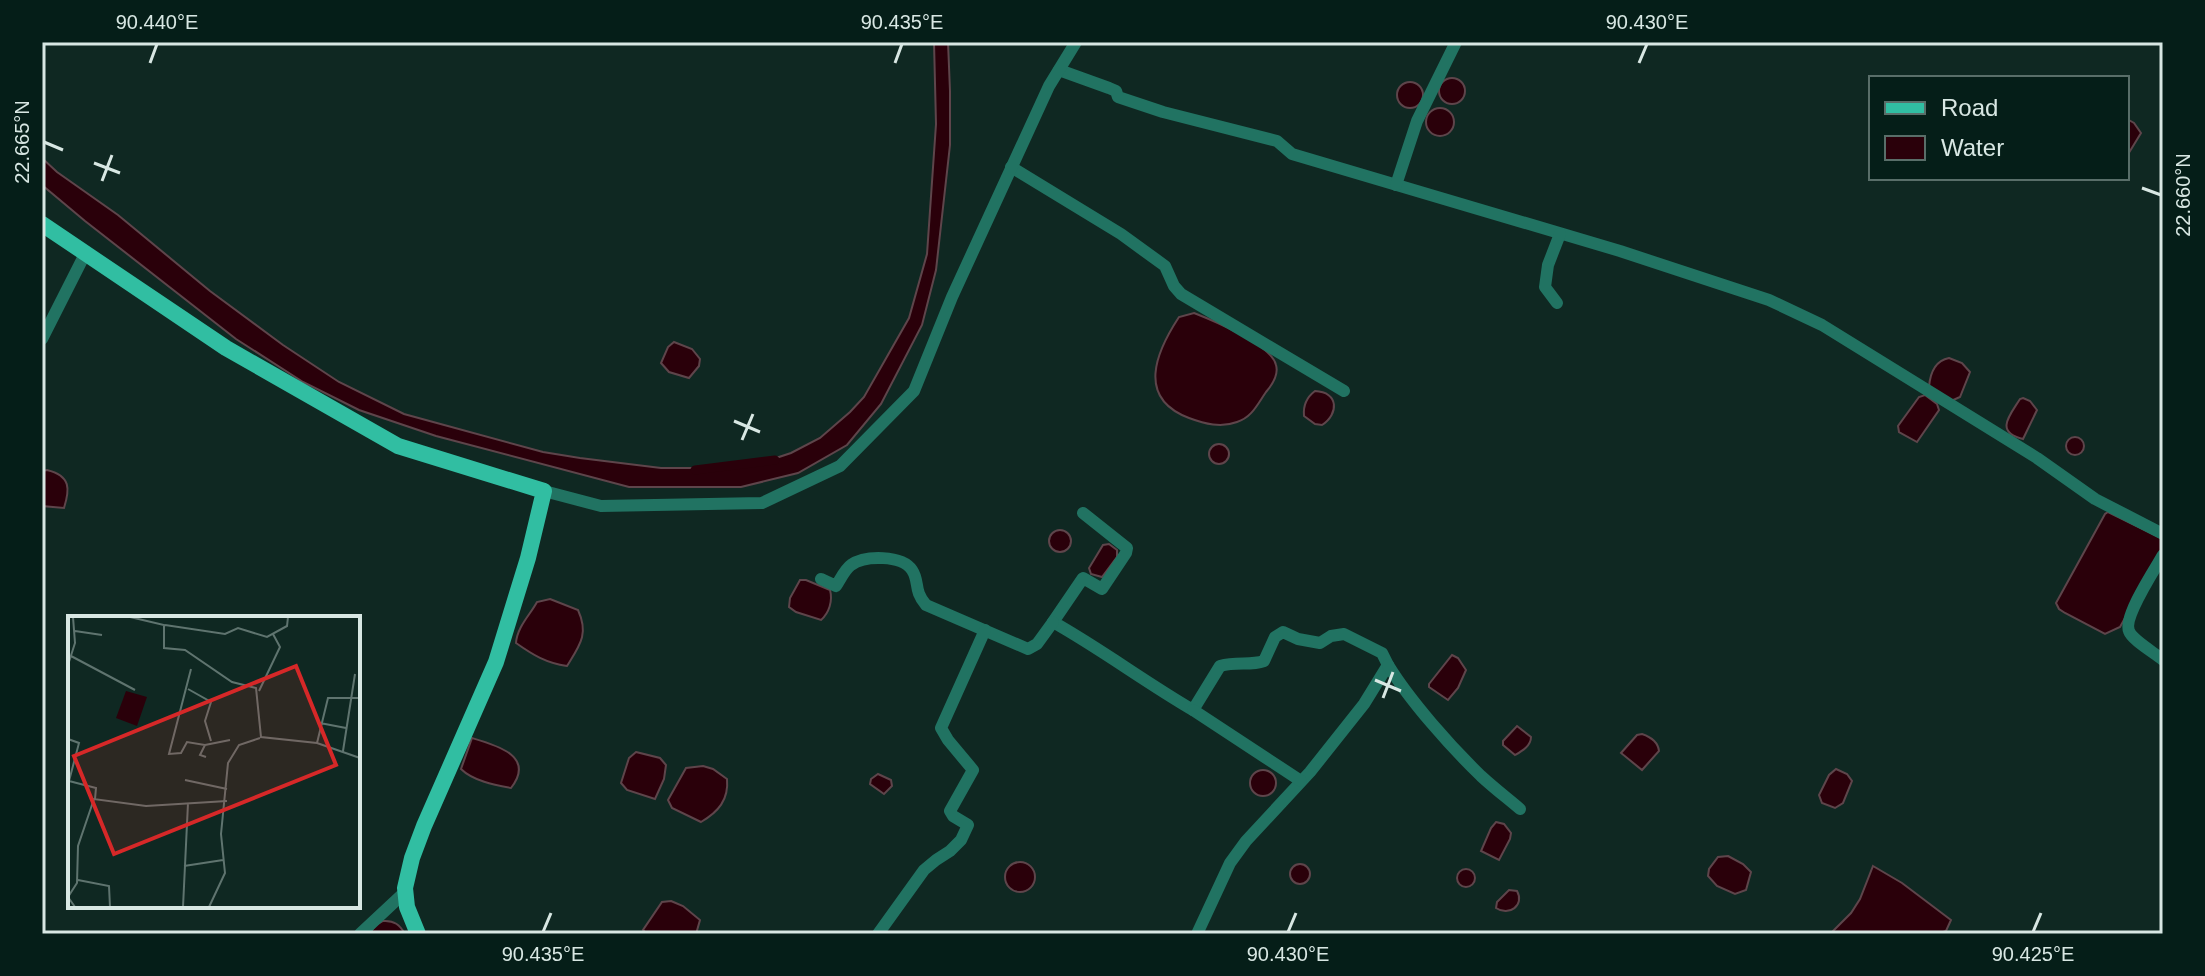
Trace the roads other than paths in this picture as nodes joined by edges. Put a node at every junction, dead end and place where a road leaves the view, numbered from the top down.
1 (1076, 42) edge
2 (1456, 42) edge
3 (1059, 70) junction
4 (1011, 167) junction
5 (1396, 185) junction
6 (42, 224) edge
7 (1560, 234) junction
8 (85, 254) junction
9 (1557, 303) dead end
10 (42, 339) edge
11 (1344, 391) dead end
12 (544, 491) junction
13 (1083, 513) dead end
14 (2163, 534) edge
15 (2163, 555) edge
16 (821, 579) dead end
17 (1053, 622) junction
18 (985, 630) junction
19 (2163, 660) edge
20 (1388, 665) junction
21 (1193, 710) junction
22 (1301, 781) junction
23 (1520, 809) dead end
24 (405, 892) junction
25 (360, 934) edge
26 (418, 934) edge
27 (878, 934) edge
28 (1197, 934) edge

1 - 3 street
2 - 5 street
3 - 4 street
3 - 5 street
4 - 11 street
4 - 12 street
5 - 7 street
6 - 8 main road
7 - 9 street
7 - 14 street
8 - 10 street
8 - 12 main road
12 - 24 main road
13 - 17 street
15 - 19 street
16 - 18 street
17 - 18 street
17 - 21 street
18 - 27 street
20 - 21 street
20 - 22 street
20 - 23 street
21 - 22 street
22 - 28 street
24 - 25 street
24 - 26 main road

